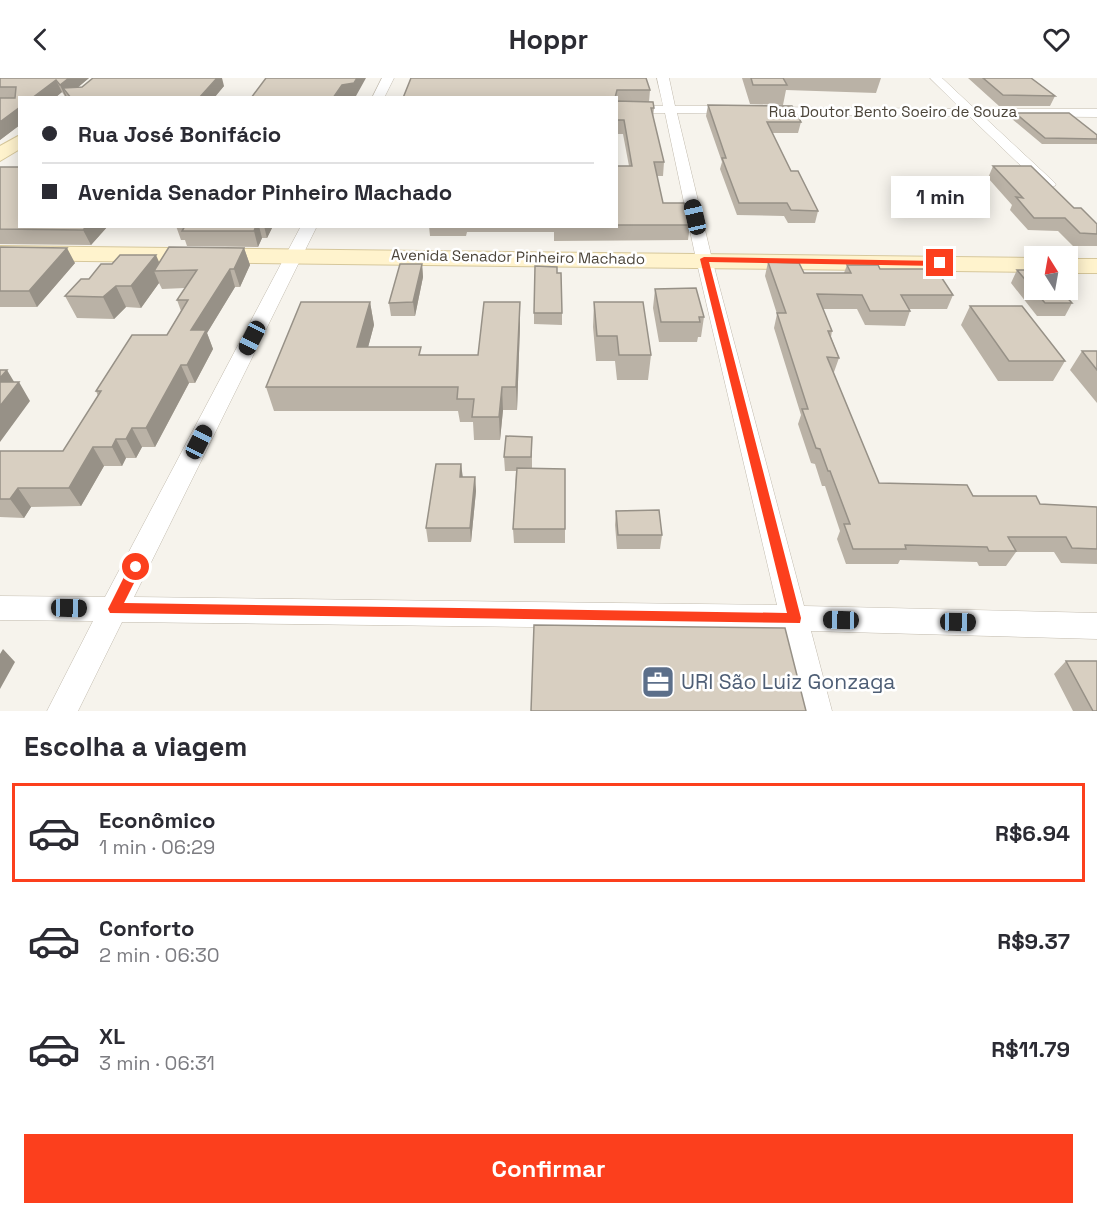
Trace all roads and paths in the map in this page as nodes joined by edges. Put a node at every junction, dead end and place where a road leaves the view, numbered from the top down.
1 (388, 78) edge
2 (663, 78) edge
3 (936, 78) edge
4 (379, 96) edge
5 (618, 110) edge
6 (671, 110) junction
7 (970, 112) junction
8 (1097, 113) edge
9 (18, 141) edge
10 (0, 154) edge
11 (1063, 199) edge
12 (308, 228) edge
13 (0, 253) edge
14 (294, 255) junction
15 (704, 259) junction
16 (1024, 265) edge
17 (1078, 266) edge
18 (1097, 266) edge
19 (0, 608) edge
20 (115, 609) junction
21 (795, 618) junction
22 (1097, 626) edge
23 (62, 711) edge
24 (817, 711) edge

1 - 4 street
2 - 6 street
3 - 7 street
5 - 6 street, Rua Doutor Bento Soeiro de Souza
6 - 7 street, Rua Doutor Bento Soeiro de Souza
6 - 15 street
7 - 8 street, Rua Doutor Bento Soeiro de Souza
7 - 11 street
9 - 10 main road
12 - 14 street
13 - 14 main road, Avenida Senador Pinheiro Machado
14 - 15 main road, Avenida Senador Pinheiro Machado
14 - 20 street
15 - 16 main road, Avenida Senador Pinheiro Machado
15 - 21 street
17 - 18 main road
19 - 20 street
20 - 21 street
20 - 23 street
21 - 22 street
21 - 24 street

